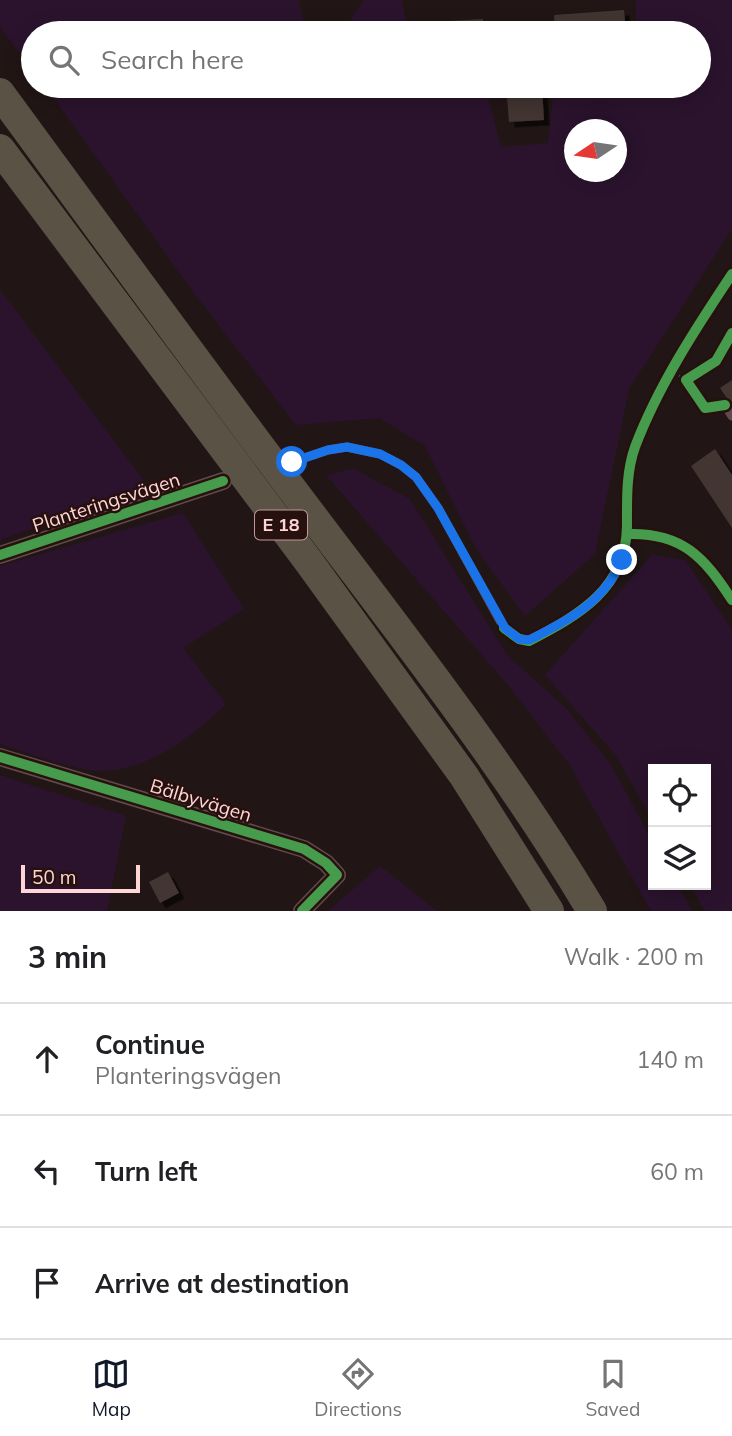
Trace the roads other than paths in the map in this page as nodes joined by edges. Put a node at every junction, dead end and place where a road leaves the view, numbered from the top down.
1 (0, 93) edge
2 (0, 149) edge
3 (725, 405) dead end
4 (732, 416) edge
5 (292, 462) dead end
6 (223, 481) dead end
7 (0, 555) edge
8 (505, 628) dead end
9 (0, 757) edge
10 (302, 911) edge
11 (549, 911) edge
12 (592, 911) edge

1 - 12 highway, E 18
2 - 11 highway, E 18
3 - 4 lane
5 - 8 lane
6 - 7 street, Planteringsvägen
9 - 10 street, Bälbyvägen

